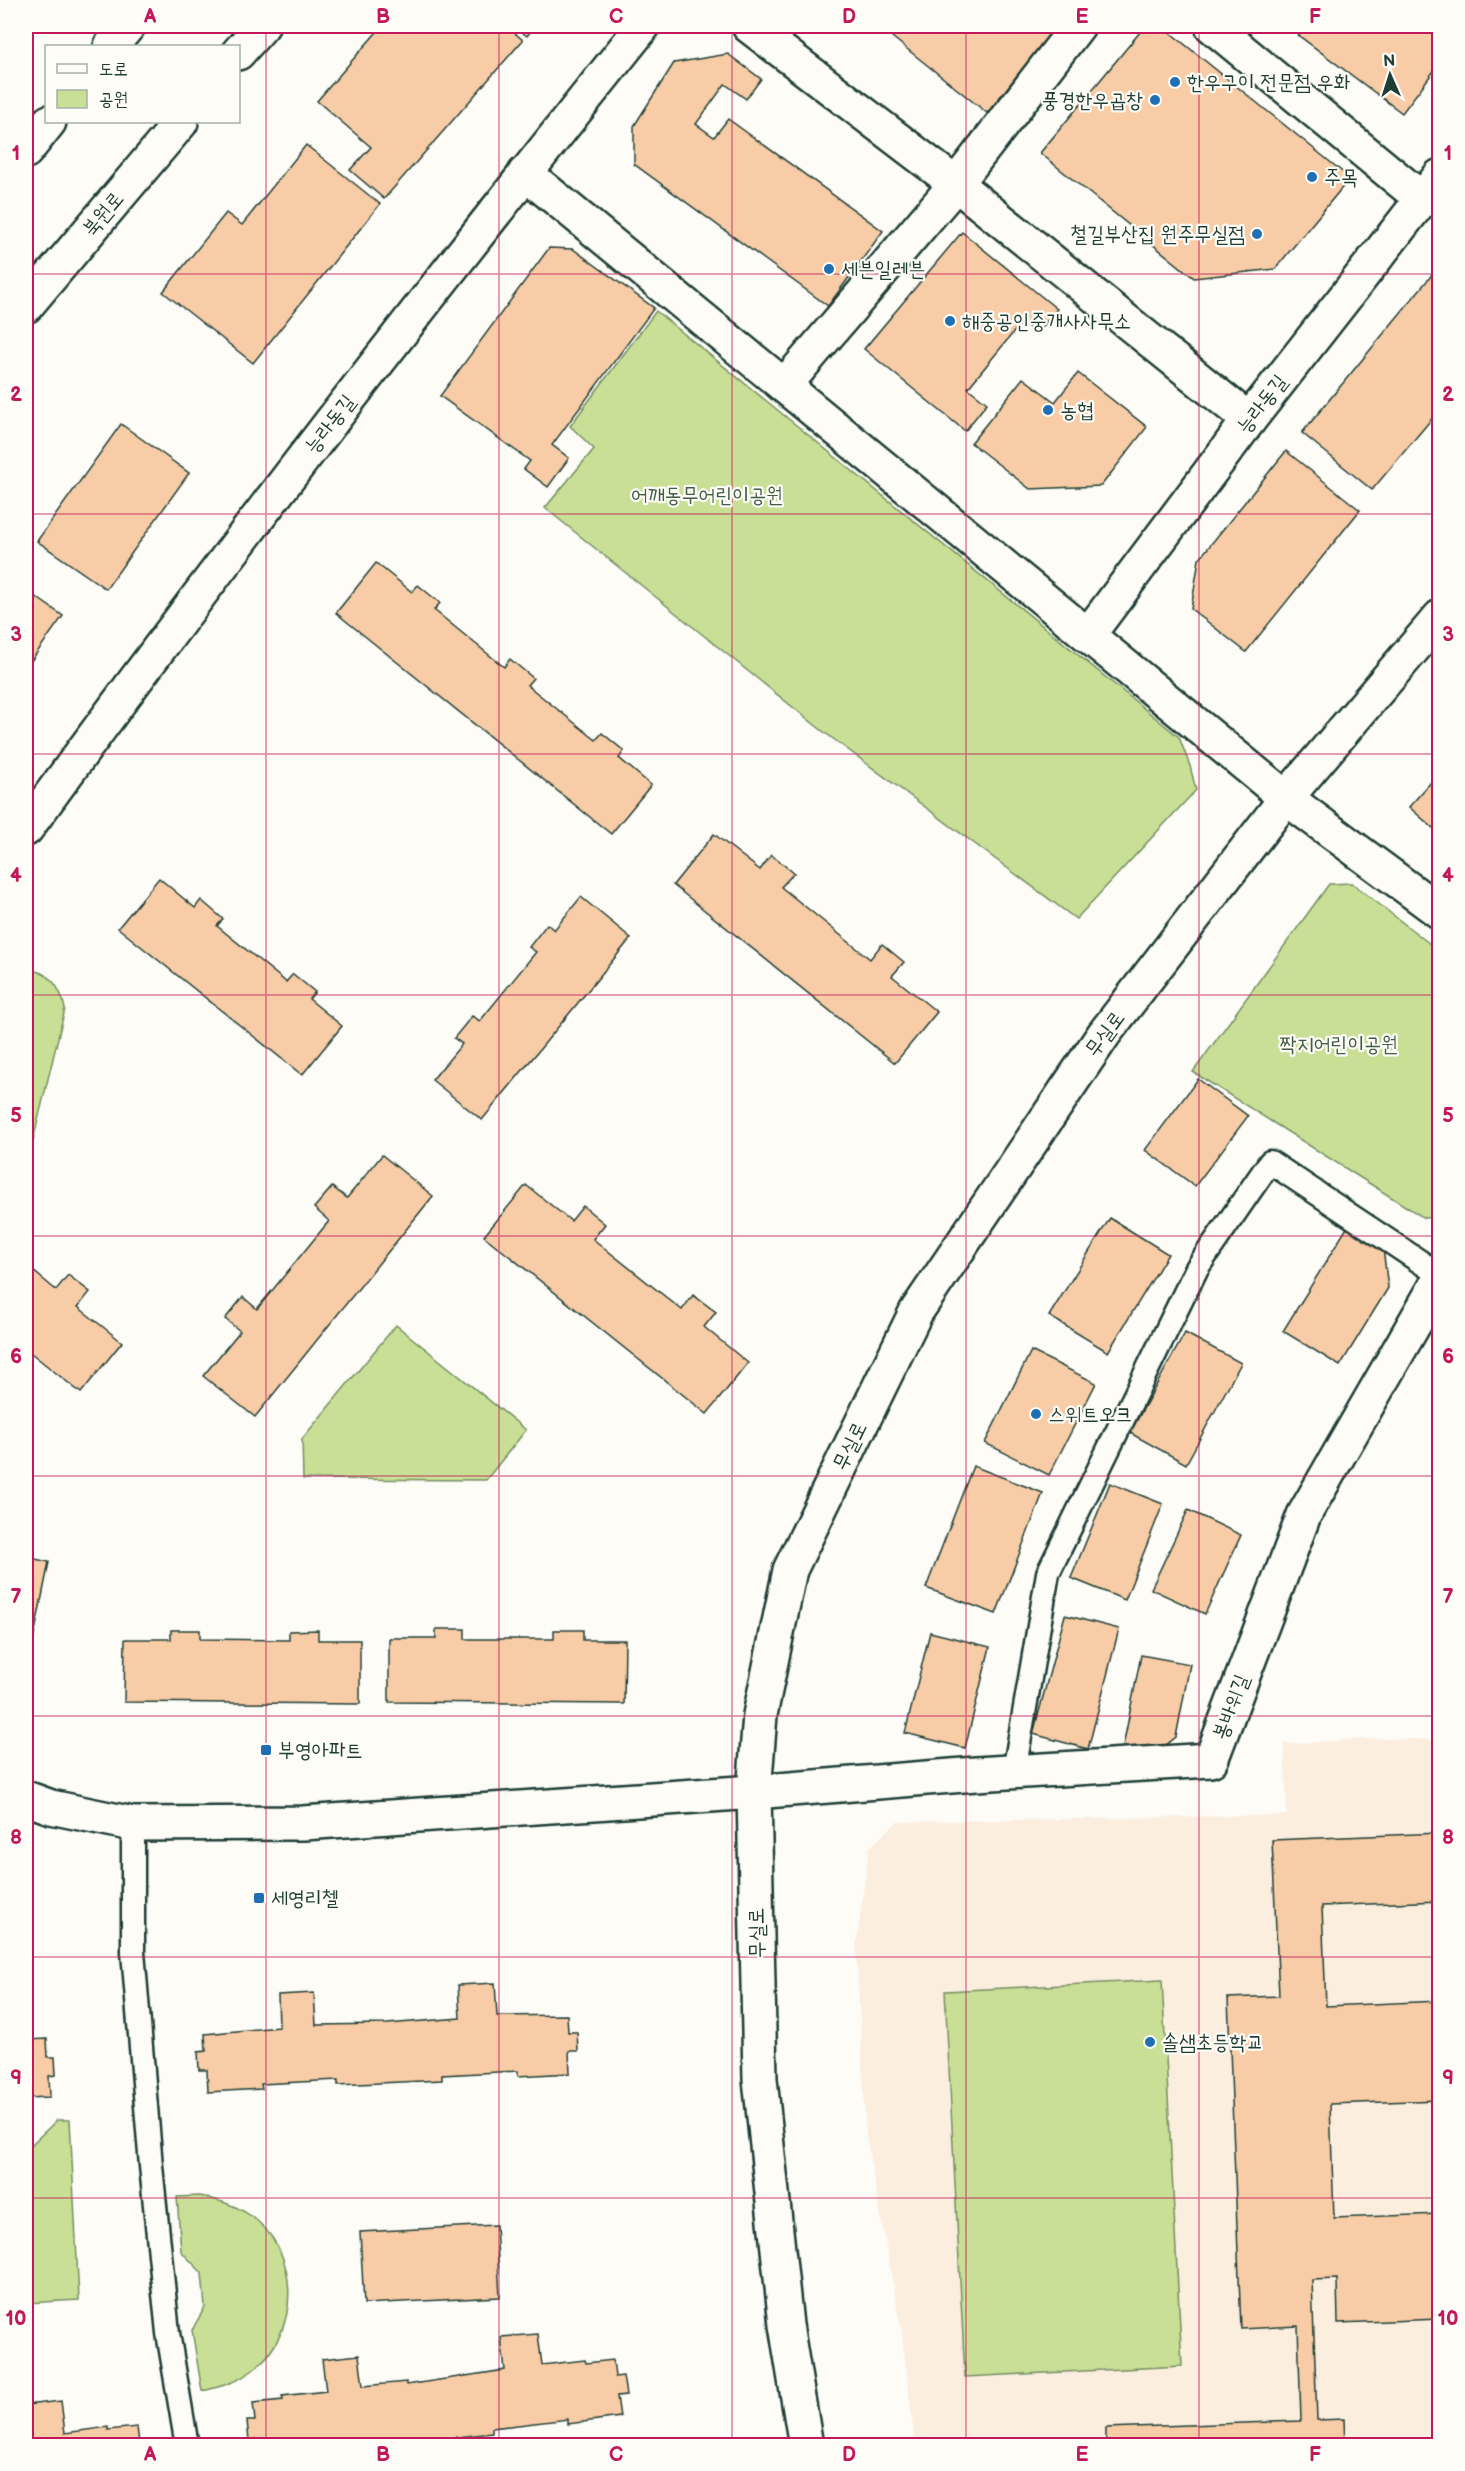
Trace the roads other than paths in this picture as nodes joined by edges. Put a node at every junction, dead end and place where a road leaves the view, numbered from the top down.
1 (128, 26) edge
2 (262, 26) edge
3 (643, 26) edge
4 (749, 26) edge
5 (1078, 26) edge
6 (1212, 26) edge
7 (112, 45) edge
8 (240, 51) edge
9 (48, 123) edge
10 (180, 123) edge
11 (26, 150) edge
12 (525, 173) junction
13 (956, 184) junction
14 (1431, 187) edge
15 (26, 306) edge
16 (784, 386) junction
17 (1249, 420) junction
18 (1440, 618) edge
19 (1088, 635) junction
20 (1286, 798) junction
21 (26, 829) edge
22 (1440, 912) edge
23 (1440, 1277) edge
24 (1014, 1772) junction
25 (754, 1792) junction
26 (26, 1798) edge
27 (133, 1824) junction
28 (187, 2445) edge
29 (806, 2445) edge

1 - 7 street
2 - 8 street
3 - 12 street, 능라동길
4 - 13 street
5 - 13 street
6 - 14 street
9 - 11 street
10 - 15 street, 북원로
12 - 16 street
12 - 21 street, 능라동길
13 - 16 street
13 - 17 street
14 - 17 street, 능라동길
16 - 19 street
17 - 19 street, 능라동길
18 - 20 street, 무실로
19 - 20 street
20 - 22 street
20 - 25 street, 무실로
23 - 24 street, 봉바위길
23 - 24 lane
24 - 25 street, 봉바위길
25 - 27 street, 봉바위길
25 - 29 street, 무실로
26 - 27 street, 봉바위길
27 - 28 lane

